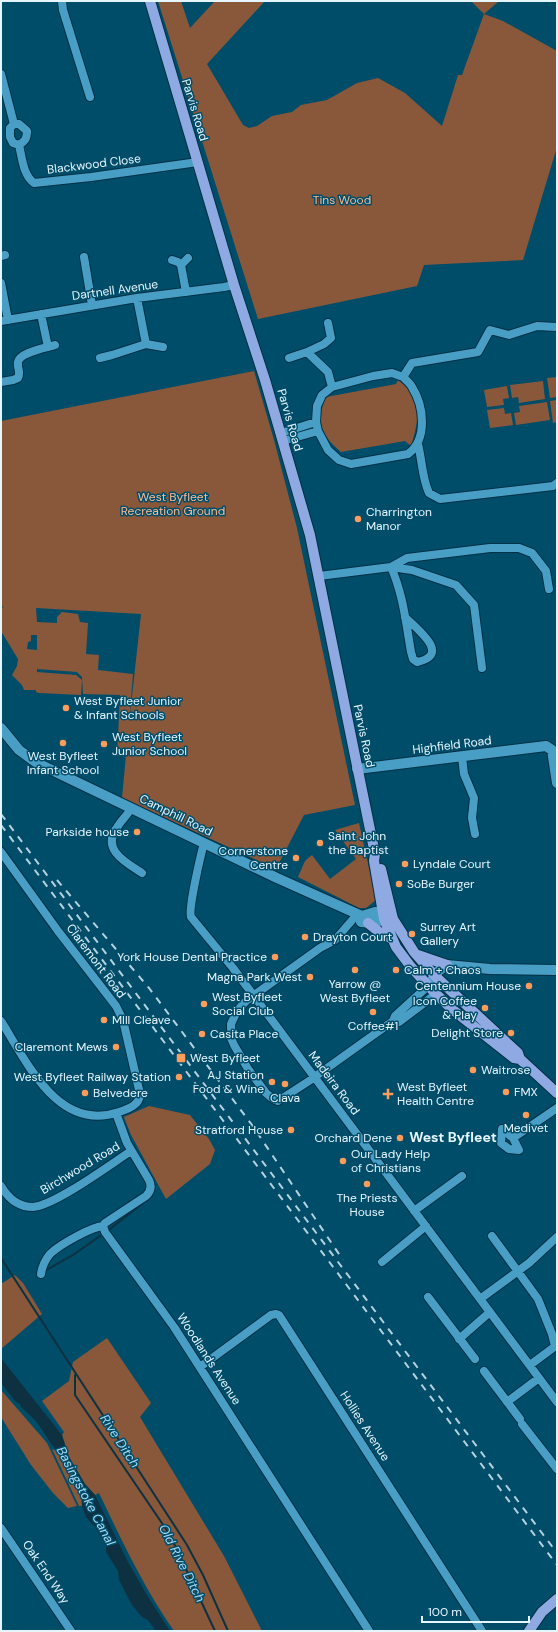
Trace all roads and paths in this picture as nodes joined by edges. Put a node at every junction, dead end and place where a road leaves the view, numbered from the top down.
1 (62, 1) edge
2 (150, 1) edge
3 (1, 74) edge
4 (90, 97) dead end
5 (14, 124) junction
6 (19, 145) junction
7 (198, 162) junction
8 (84, 257) dead end
9 (188, 258) dead end
10 (172, 260) dead end
11 (181, 265) junction
12 (1, 283) edge
13 (234, 285) junction
14 (186, 292) junction
15 (137, 298) junction
16 (92, 305) junction
17 (41, 314) junction
18 (4, 320) edge
19 (328, 323) dead end
20 (557, 327) edge
21 (146, 344) junction
22 (163, 347) dead end
23 (307, 352) junction
24 (100, 358) dead end
25 (289, 358) dead end
26 (403, 377) junction
27 (1, 382) edge
28 (332, 387) junction
29 (316, 422) junction
30 (318, 431) junction
31 (282, 437) junction
32 (418, 444) junction
33 (557, 483) edge
34 (391, 567) junction
35 (320, 576) junction
36 (549, 589) dead end
37 (405, 617) junction
38 (482, 668) dead end
39 (1, 728) edge
40 (553, 746) edge
41 (462, 757) junction
42 (357, 769) junction
43 (557, 782) edge
44 (131, 808) junction
45 (475, 834) dead end
46 (204, 844) junction
47 (2, 856) edge
48 (142, 873) dead end
49 (352, 915) junction
50 (387, 915) junction
51 (368, 923) junction
52 (392, 939) junction
53 (416, 955) junction
54 (449, 965) junction
55 (557, 970) edge
56 (438, 979) junction
57 (428, 986) junction
58 (436, 994) junction
59 (253, 995) junction
60 (1, 1021) edge
61 (393, 1021) junction
62 (520, 1059) junction
63 (315, 1077) junction
64 (557, 1093) edge
65 (557, 1108) edge
66 (116, 1113) junction
67 (513, 1138) dead end
68 (131, 1151) junction
69 (462, 1176) dead end
70 (1, 1186) edge
71 (414, 1210) junction
72 (103, 1226) junction
73 (426, 1226) junction
74 (492, 1236) dead end
75 (557, 1237) edge
76 (395, 1252) junction
77 (401, 1259) dead end
78 (382, 1262) dead end
79 (518, 1271) junction
80 (41, 1274) dead end
81 (428, 1297) dead end
82 (480, 1299) junction
83 (490, 1312) junction
84 (459, 1339) junction
85 (556, 1345) edge
86 (475, 1359) dead end
87 (530, 1365) junction
88 (200, 1367) junction
89 (484, 1371) dead end
90 (539, 1378) junction
91 (507, 1402) junction
92 (557, 1402) edge
93 (557, 1469) edge
94 (1, 1528) edge
95 (557, 1599) edge
96 (71, 1631) edge
97 (369, 1631) edge
98 (482, 1631) edge
99 (528, 1631) edge

1 - 4 street
2 - 7 main road, Parvis Road
3 - 5 street, Blackwood Close
5 - 6 street, Blackwood Close
5 - 6 street
6 - 7 street, Blackwood Close
7 - 13 main road, Parvis Road
8 - 16 street
9 - 11 street
10 - 11 street
11 - 14 street
12 - 18 street
13 - 14 street, Dartnell Avenue
13 - 31 main road, Parvis Road
14 - 15 street, Dartnell Avenue
15 - 16 street, Dartnell Avenue
15 - 21 street
16 - 17 street, Dartnell Avenue
17 - 18 street, Dartnell Avenue
17 - 27 street
19 - 23 street
20 - 26 street
21 - 22 street
21 - 24 street
23 - 25 street
23 - 28 street
26 - 28 street
26 - 32 street
28 - 29 street
29 - 30 street
29 - 31 street
30 - 31 street
30 - 32 street
31 - 35 main road, Parvis Road
32 - 33 street
34 - 35 street
34 - 36 street
34 - 37 street
34 - 38 street
35 - 42 main road, Parvis Road
37 - 37 street
39 - 44 street, Camphill Road
40 - 41 street, Highfield Road
40 - 43 street, Highfield Road
41 - 42 street, Highfield Road
41 - 45 street
42 - 50 main road, Parvis Road
44 - 46 street, Camphill Road
44 - 48 street
46 - 49 street, Camphill Road
46 - 59 street, Madeira Road
47 - 66 street, Claremont Road
49 - 50 street, Camphill Road
49 - 51 street, Camphill Road
49 - 59 street
50 - 51 street
50 - 52 main road
50 - 53 main road
51 - 52 main road
52 - 57 main road
53 - 54 main road
53 - 56 main road
54 - 55 street
54 - 56 street
56 - 57 street
56 - 58 street
56 - 62 main road
57 - 58 main road
57 - 61 street
58 - 61 street
58 - 62 main road
59 - 63 street, Madeira Road
59 - 63 street
60 - 66 street
61 - 63 street
62 - 64 main road
63 - 71 street, Madeira Road
65 - 67 street
66 - 68 street
68 - 70 street, Birchwood Road
68 - 72 street
69 - 71 street
71 - 73 street, Madeira Road
72 - 80 street
72 - 88 street, Woodlands Avenue
73 - 76 street
73 - 82 street, Madeira Road
74 - 79 street
75 - 79 street
76 - 77 street
76 - 78 street
79 - 82 street
79 - 85 street
81 - 84 street
82 - 83 street, Madeira Road
83 - 84 street
83 - 87 street, Madeira Road
84 - 86 street
85 - 87 street
87 - 90 street, Madeira Road
88 - 97 street, Woodlands Avenue
88 - 98 street, Hollies Avenue
89 - 91 street
90 - 91 street
90 - 92 street, Madeira Road
91 - 93 street
94 - 96 street, Oak End Way
95 - 99 main road

